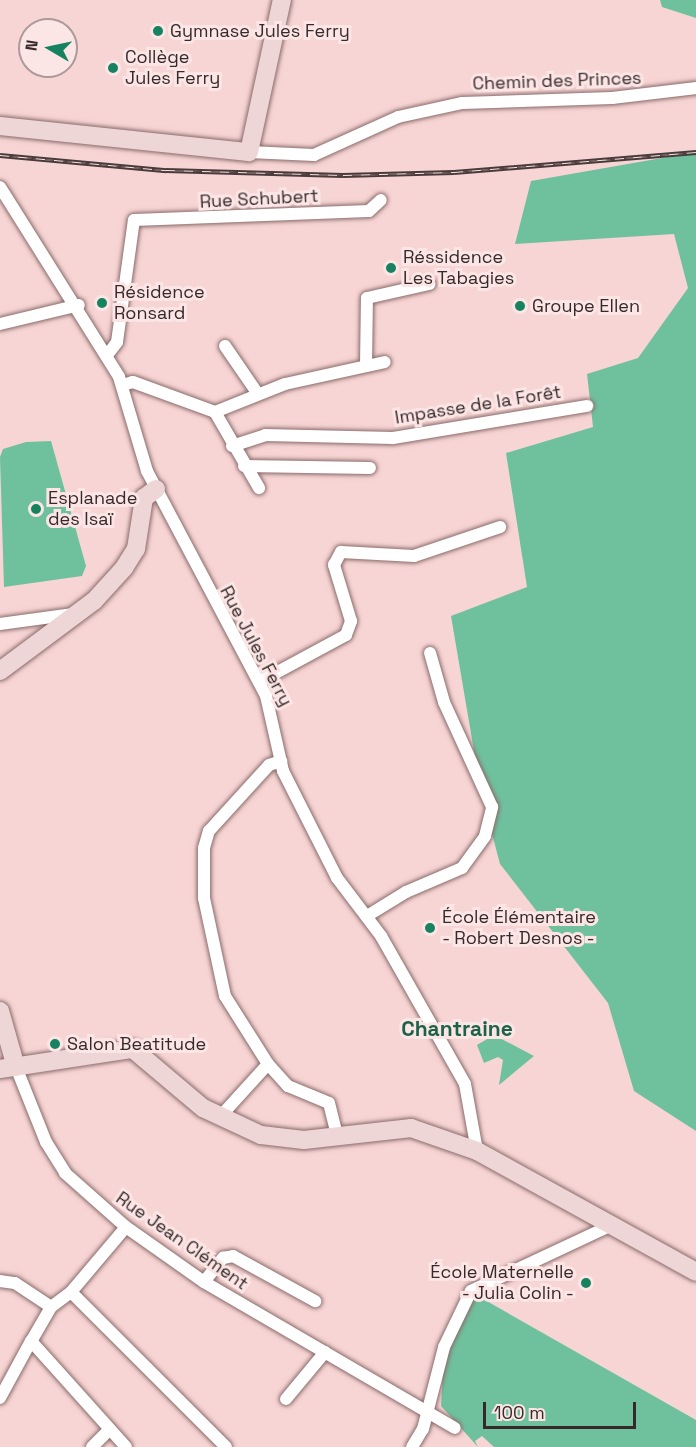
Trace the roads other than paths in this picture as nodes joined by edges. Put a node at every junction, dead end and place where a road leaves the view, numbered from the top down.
1 (282, 0) edge
2 (696, 88) edge
3 (0, 126) edge
4 (249, 152) junction
5 (0, 187) edge
6 (381, 200) dead end
7 (429, 284) dead end
8 (79, 305) junction
9 (0, 324) edge
10 (118, 334) junction
11 (101, 343) junction
12 (225, 346) dead end
13 (108, 354) junction
14 (385, 362) dead end
15 (366, 366) junction
16 (123, 385) junction
17 (258, 394) junction
18 (587, 406) dead end
19 (215, 412) junction
20 (232, 446) junction
21 (244, 466) junction
22 (370, 468) dead end
23 (259, 488) dead end
24 (156, 489) junction
25 (500, 527) dead end
26 (76, 614) junction
27 (0, 624) edge
28 (430, 653) dead end
29 (0, 671) edge
30 (259, 682) junction
31 (281, 761) junction
32 (367, 916) junction
33 (0, 1011) edge
34 (268, 1064) junction
35 (8, 1068) edge
36 (219, 1118) junction
37 (337, 1134) junction
38 (477, 1151) junction
39 (614, 1224) junction
40 (126, 1227) junction
41 (696, 1272) edge
42 (0, 1281) edge
43 (204, 1282) junction
44 (71, 1292) junction
45 (315, 1301) dead end
46 (51, 1307) junction
47 (31, 1341) junction
48 (325, 1352) junction
49 (0, 1398) edge
50 (286, 1399) dead end
51 (428, 1411) junction
52 (455, 1428) dead end
53 (109, 1430) junction
54 (92, 1447) edge
55 (126, 1447) edge
56 (226, 1447) edge
57 (412, 1447) edge

1 - 4 main road
2 - 4 street, Chemin des Princes
3 - 4 main road
5 - 8 street, Rue Jules Ferry
6 - 10 street, Rue Schubert
7 - 15 street
8 - 9 street
8 - 11 street, Rue Jules Ferry
10 - 11 street
10 - 13 street
11 - 13 street, Rue Jules Ferry
12 - 17 street
13 - 16 street, Rue Jules Ferry
14 - 15 street
15 - 17 street
16 - 19 street
16 - 24 street, Rue Jules Ferry
17 - 19 street
18 - 20 street, Impasse de la Forêt
19 - 20 street
20 - 21 street
21 - 22 street
21 - 23 street
24 - 26 main road
24 - 30 street, Rue Jules Ferry
25 - 30 street
26 - 27 street
26 - 29 main road
28 - 32 street
30 - 31 street, Rue Jules Ferry
31 - 32 street, Rue Jules Ferry
31 - 34 street
32 - 38 street, Rue Jules Ferry
33 - 35 main road
34 - 36 street
34 - 37 street
35 - 36 main road
35 - 40 street, Rue Jean Clément
36 - 37 main road
37 - 38 main road
38 - 39 main road
39 - 41 main road
39 - 51 street
40 - 43 street, Rue Jean Clément
40 - 44 street
42 - 46 street
43 - 45 street
43 - 48 street, Rue Jean Clément
44 - 46 street
44 - 56 street
46 - 47 street
47 - 49 street
47 - 53 street
48 - 50 street
48 - 51 street, Rue Jean Clément
51 - 52 street, Rue Jean Clément
51 - 57 street
53 - 54 street
53 - 55 street

